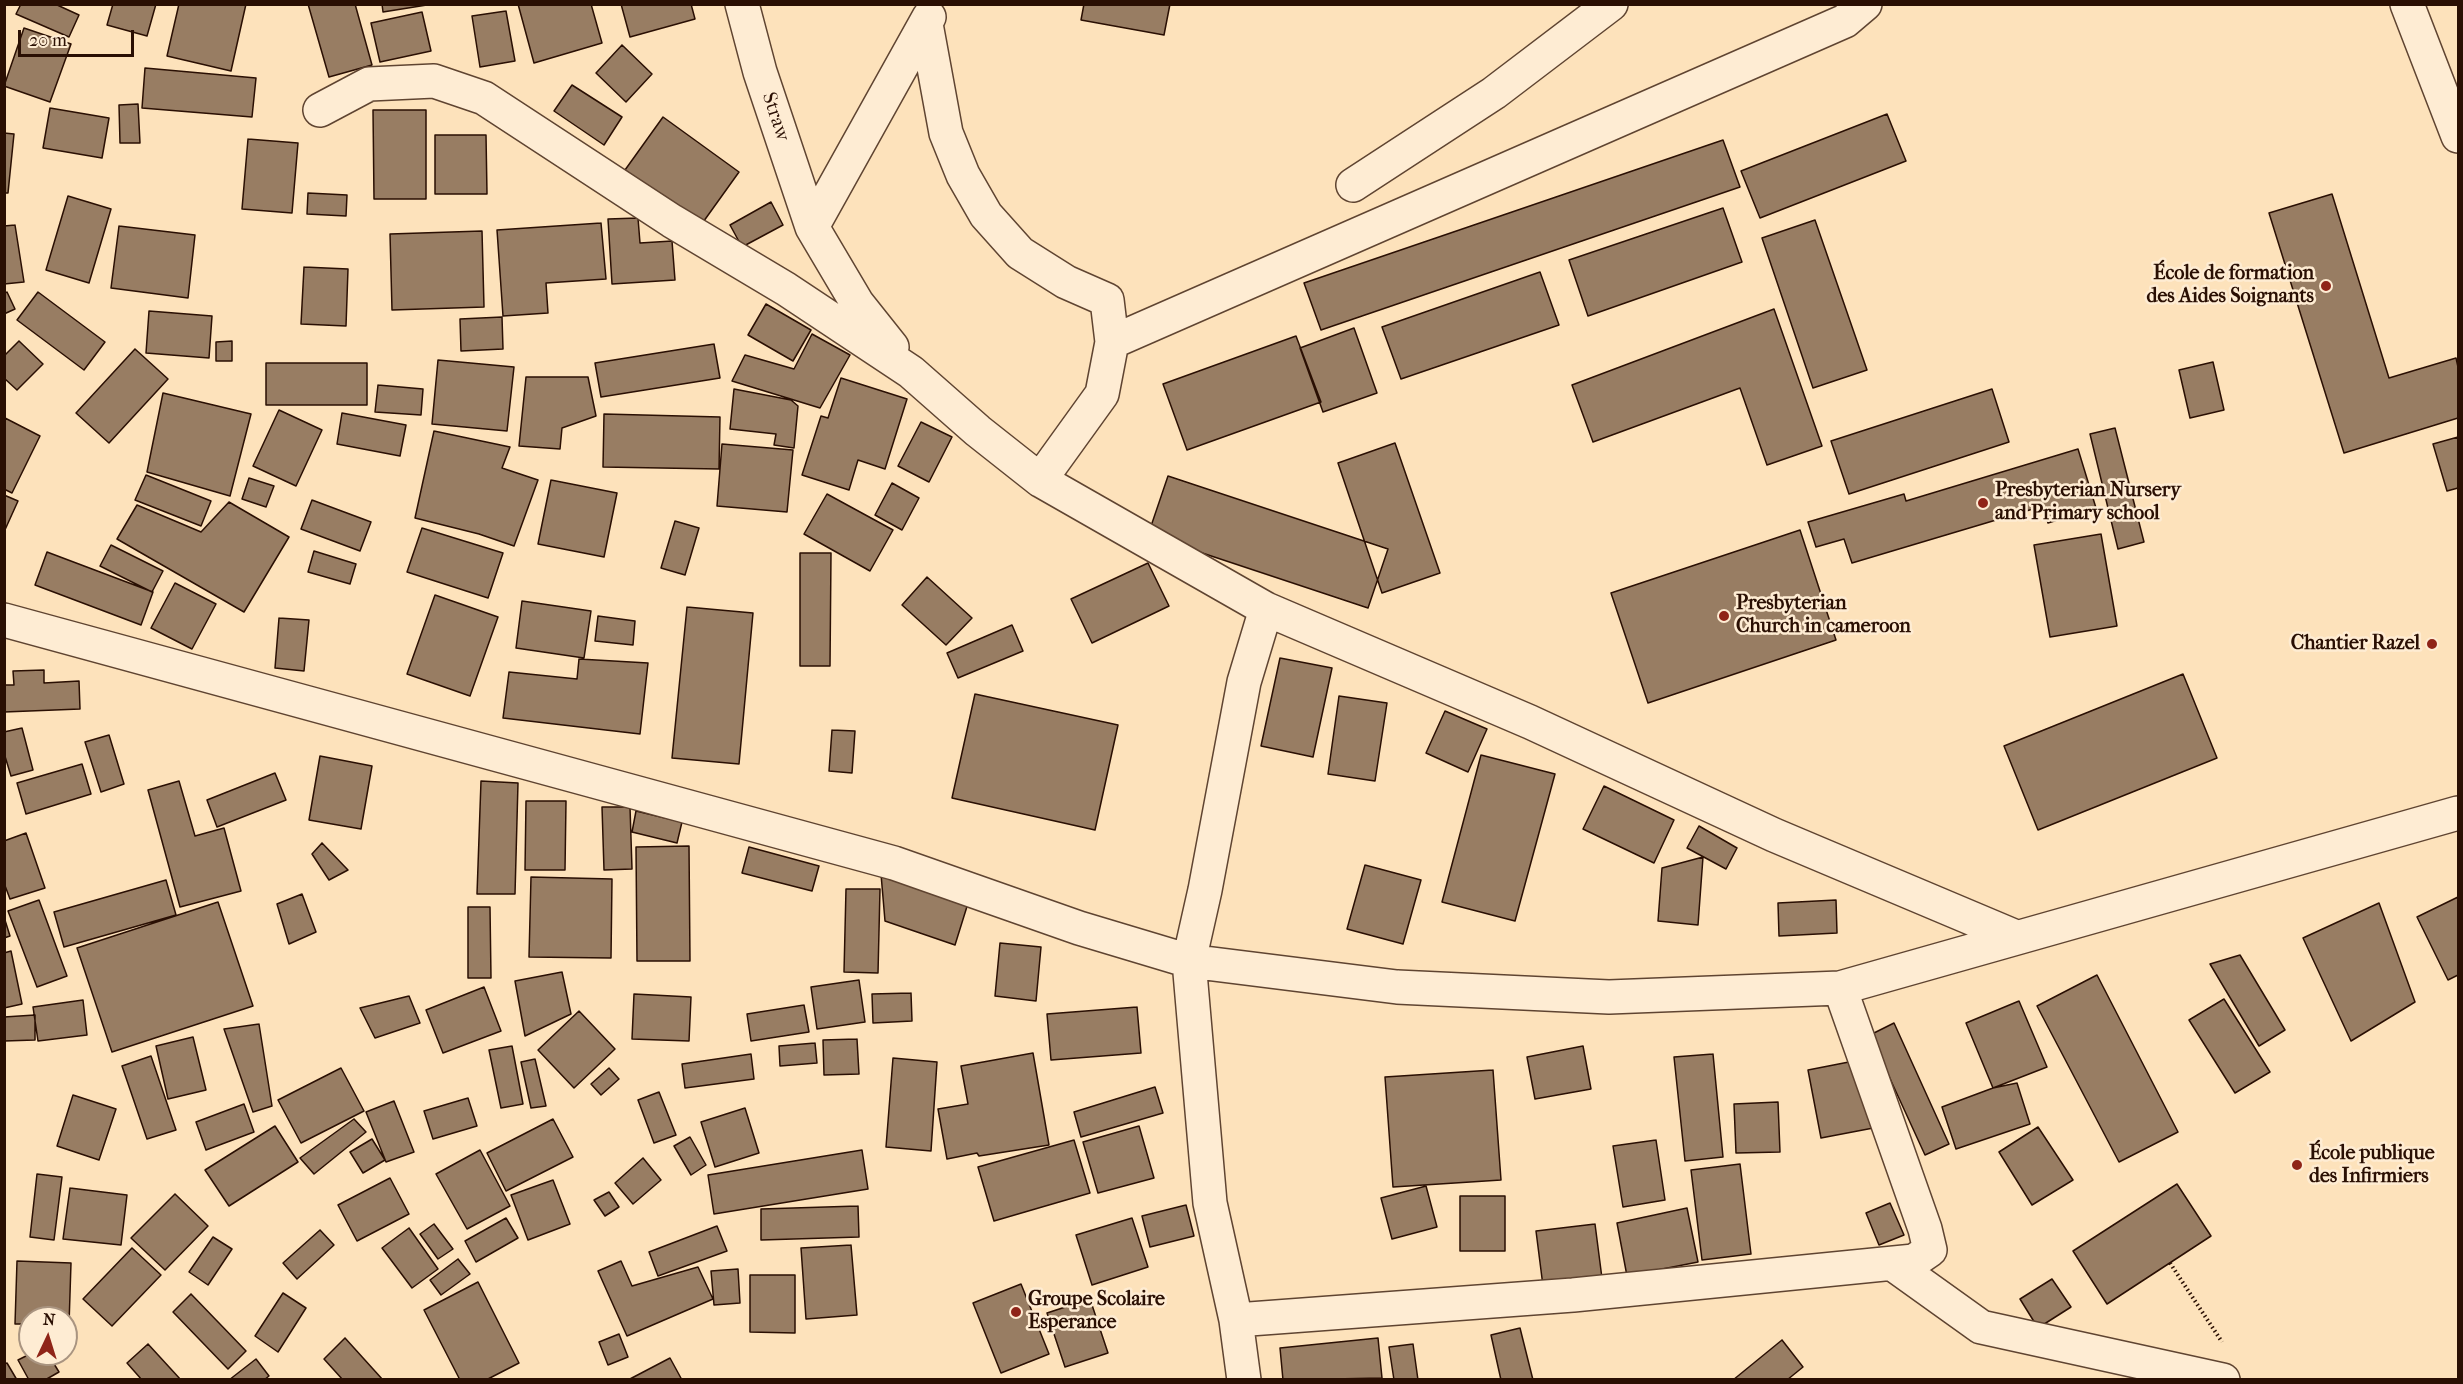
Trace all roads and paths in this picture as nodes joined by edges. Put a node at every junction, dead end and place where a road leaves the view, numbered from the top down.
1 (742, 4) edge
2 (1611, 4) edge
3 (1865, 4) edge
4 (2407, 4) edge
5 (930, 14) edge
6 (320, 110) dead end
7 (2458, 136) edge
8 (1353, 185) dead end
9 (812, 227) junction
10 (1112, 342) junction
11 (911, 372) junction
12 (1040, 480) junction
13 (1266, 609) junction
14 (4, 620) edge
15 (2458, 813) edge
16 (2016, 937) junction
17 (1189, 961) junction
18 (1840, 988) junction
19 (2170, 1263) dead end
20 (1893, 1264) junction
21 (1236, 1320) junction
22 (2225, 1365) edge
23 (1244, 1380) edge

1 - 9 street, Straw
2 - 8 street
3 - 10 street
4 - 7 street
5 - 9 street
5 - 10 street
6 - 11 street
9 - 11 street, Straw
10 - 12 street
11 - 12 street
12 - 13 street
13 - 16 street
13 - 17 street
14 - 17 street
15 - 16 street
16 - 18 street
17 - 18 street
17 - 21 street
18 - 20 street
19 - 22 path
20 - 21 street
20 - 22 street
21 - 23 street

